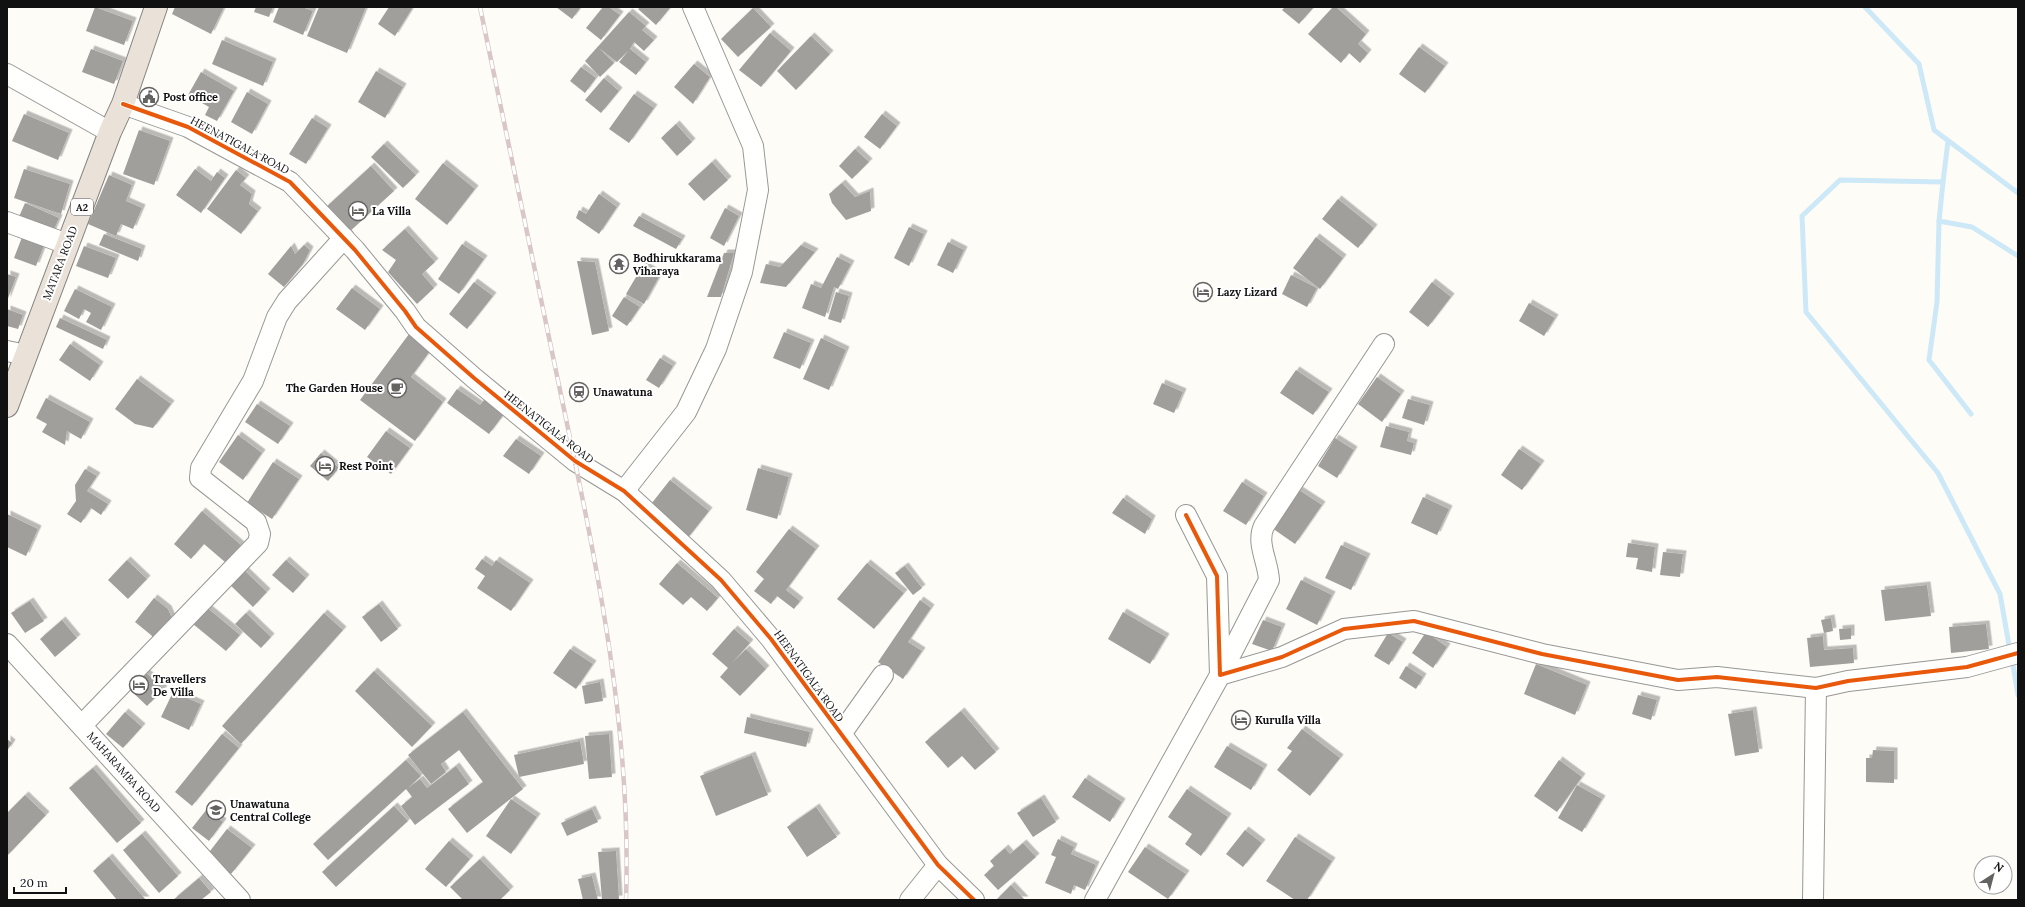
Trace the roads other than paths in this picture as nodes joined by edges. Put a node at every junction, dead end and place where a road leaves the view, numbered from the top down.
1 (156, 7) edge
2 (693, 7) edge
3 (7, 74) edge
4 (123, 104) junction
5 (110, 132) junction
6 (7, 222) edge
7 (344, 238) junction
8 (67, 244) junction
9 (1384, 344) dead end
10 (16, 353) edge
11 (7, 406) edge
12 (624, 491) junction
13 (1186, 515) dead end
14 (7, 644) edge
15 (2018, 653) edge
16 (883, 675) dead end
17 (1220, 675) junction
18 (1816, 688) junction
19 (82, 725) junction
20 (841, 734) junction
21 (938, 865) junction
22 (240, 900) edge
23 (910, 900) edge
24 (974, 900) edge
25 (1095, 900) edge
26 (1813, 900) edge

1 - 4 highway, MATARA ROAD / A2
2 - 12 street
3 - 5 street
4 - 5 highway, MATARA ROAD / A2
4 - 7 street, HEENATIGALA ROAD
5 - 8 highway, MATARA ROAD / A2
6 - 8 street
7 - 12 street, HEENATIGALA ROAD
7 - 19 street
8 - 10 highway, MATARA ROAD / A2
9 - 17 street
10 - 11 highway, MATARA ROAD / A2
12 - 20 street, HEENATIGALA ROAD
13 - 17 street
14 - 19 street, MAHARAMBA ROAD
15 - 18 street
16 - 20 street
17 - 18 street
17 - 25 street
18 - 26 street
19 - 22 street, MAHARAMBA ROAD
20 - 21 street, HEENATIGALA ROAD
21 - 23 street
21 - 24 street, HEENATIGALA ROAD

